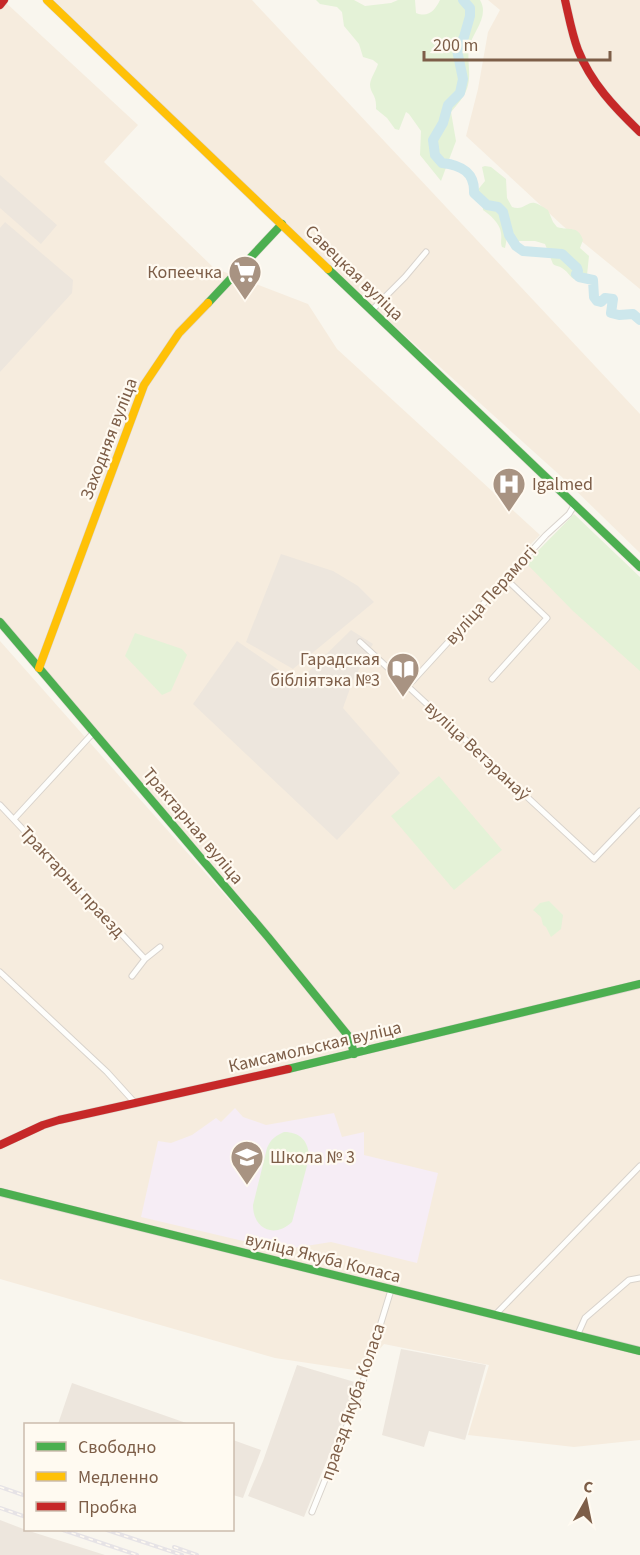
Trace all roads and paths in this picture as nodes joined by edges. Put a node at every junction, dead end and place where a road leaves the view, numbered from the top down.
1 (4, 0) edge
2 (47, 0) edge
3 (565, 0) edge
4 (0, 5) edge
5 (640, 132) edge
6 (282, 224) junction
7 (426, 252) dead end
8 (371, 312) junction
9 (575, 504) junction
10 (640, 567) edge
11 (506, 579) junction
12 (0, 622) edge
13 (360, 642) dead end
14 (39, 668) junction
15 (492, 679) dead end
16 (408, 686) junction
17 (94, 732) junction
18 (0, 806) edge
19 (640, 811) edge
20 (14, 819) junction
21 (160, 947) dead end
22 (145, 959) junction
23 (0, 972) edge
24 (132, 976) dead end
25 (640, 984) edge
26 (354, 1054) junction
27 (136, 1104) junction
28 (0, 1145) edge
29 (640, 1166) edge
30 (0, 1192) edge
31 (640, 1278) edge
32 (391, 1290) junction
33 (495, 1316) junction
34 (577, 1336) junction
35 (640, 1351) edge
36 (312, 1512) dead end

1 - 4 main road
2 - 6 main road, Савецкая вуліца
3 - 5 main road
6 - 8 main road, Савецкая вуліца
6 - 14 main road, Заходняя вуліца
7 - 8 street
8 - 9 main road, Савецкая вуліца
9 - 10 main road, Савецкая вуліца
9 - 11 street, вуліца Перамогі
11 - 15 street
11 - 16 street, вуліца Перамогі
12 - 14 main road, Трактарная вуліца
13 - 16 street, вуліца Ветэранаў
14 - 17 main road, Трактарная вуліца
16 - 19 street, вуліца Ветэранаў
17 - 20 street
17 - 26 main road, Трактарная вуліца
18 - 20 street, Трактарны праезд
20 - 22 street, Трактарны праезд
21 - 22 street
22 - 24 street
23 - 27 street
25 - 26 main road, Камсамольская вуліца
26 - 27 main road, Камсамольская вуліца
27 - 28 main road, Камсамольская вуліца
29 - 33 street
30 - 32 main road, вуліца Якуба Коласа
31 - 34 street
32 - 33 main road, вуліца Якуба Коласа
32 - 36 street, праезд Якуба Коласа
33 - 34 main road, вуліца Якуба Коласа
34 - 35 main road, вуліца Якуба Коласа

